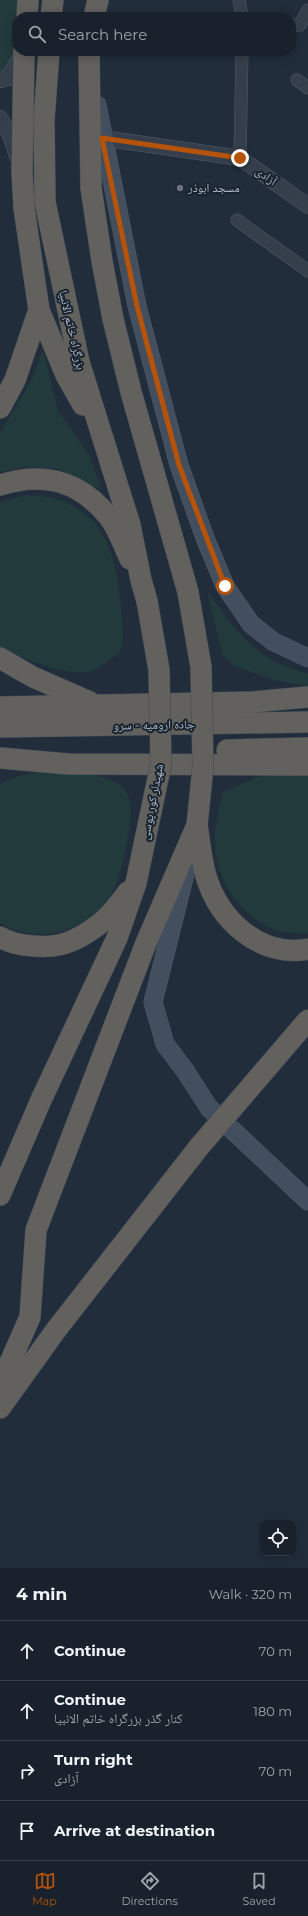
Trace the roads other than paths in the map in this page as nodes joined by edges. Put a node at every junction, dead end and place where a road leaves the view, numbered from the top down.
1 (28, 0) edge
2 (53, 0) edge
3 (92, 0) edge
4 (98, 0) edge
5 (239, 0) edge
6 (308, 10) edge
7 (27, 12) edge
8 (52, 12) edge
9 (91, 12) edge
10 (95, 12) edge
11 (241, 12) edge
12 (296, 25) edge
13 (22, 56) edge
14 (24, 56) edge
15 (49, 56) edge
16 (242, 56) edge
17 (89, 57) edge
18 (0, 80) edge
19 (296, 80) dead end
20 (308, 88) edge
21 (0, 118) edge
22 (102, 138) junction
23 (240, 158) junction
24 (22, 172) junction
25 (308, 206) edge
26 (237, 220) dead end
27 (308, 271) edge
28 (39, 310) junction
29 (0, 408) edge
30 (109, 453) junction
31 (0, 486) edge
32 (141, 580) junction
33 (148, 601) joint
34 (0, 658) edge
35 (308, 658) edge
36 (308, 698) edge
37 (94, 704) junction
38 (0, 706) edge
39 (308, 722) edge
40 (0, 727) edge
41 (308, 748) edge
42 (0, 752) edge
43 (0, 758) edge
44 (68, 764) junction
45 (279, 764) junction
46 (308, 765) edge
47 (308, 769) edge
48 (0, 773) edge
49 (197, 825) junction
50 (136, 883) junction
51 (0, 937) edge
52 (308, 949) edge
53 (308, 1020) edge
54 (0, 1195) edge
55 (308, 1202) edge
56 (0, 1385) edge
57 (0, 1408) edge

1 - 7 highway
2 - 8 highway
3 - 9 highway
4 - 10 highway
5 - 11 street
6 - 12 street
13 - 18 street
14 - 24 highway
15 - 30 highway, بزرگراه خاتم الانبیا
16 - 23 street
17 - 22 main road
17 - 49 highway, bridge
19 - 20 street
21 - 24 street
22 - 23 street, آزادی
22 - 35 main road
23 - 25 street, آزادی
24 - 28 highway
26 - 27 street
28 - 29 highway
28 - 30 highway
30 - 32 highway, بزرگراه خاتم الانبیا
31 - 32 highway
32 - 33 highway, بزرگراه خاتم الانبیا
33 - 50 highway, شهیدلر کور پوسی, bridge
34 - 37 highway
36 - 37 highway
37 - 38 highway
39 - 40 highway, جاده ارومیه - سرو
41 - 42 highway, جاده ارومیه - سرو
43 - 44 highway
44 - 45 highway
44 - 48 highway
45 - 46 highway
45 - 47 highway
49 - 52 highway
49 - 55 main road
49 - 56 highway
50 - 51 highway
50 - 54 highway, شهیدلر کور پوسی
53 - 57 highway, bridge

